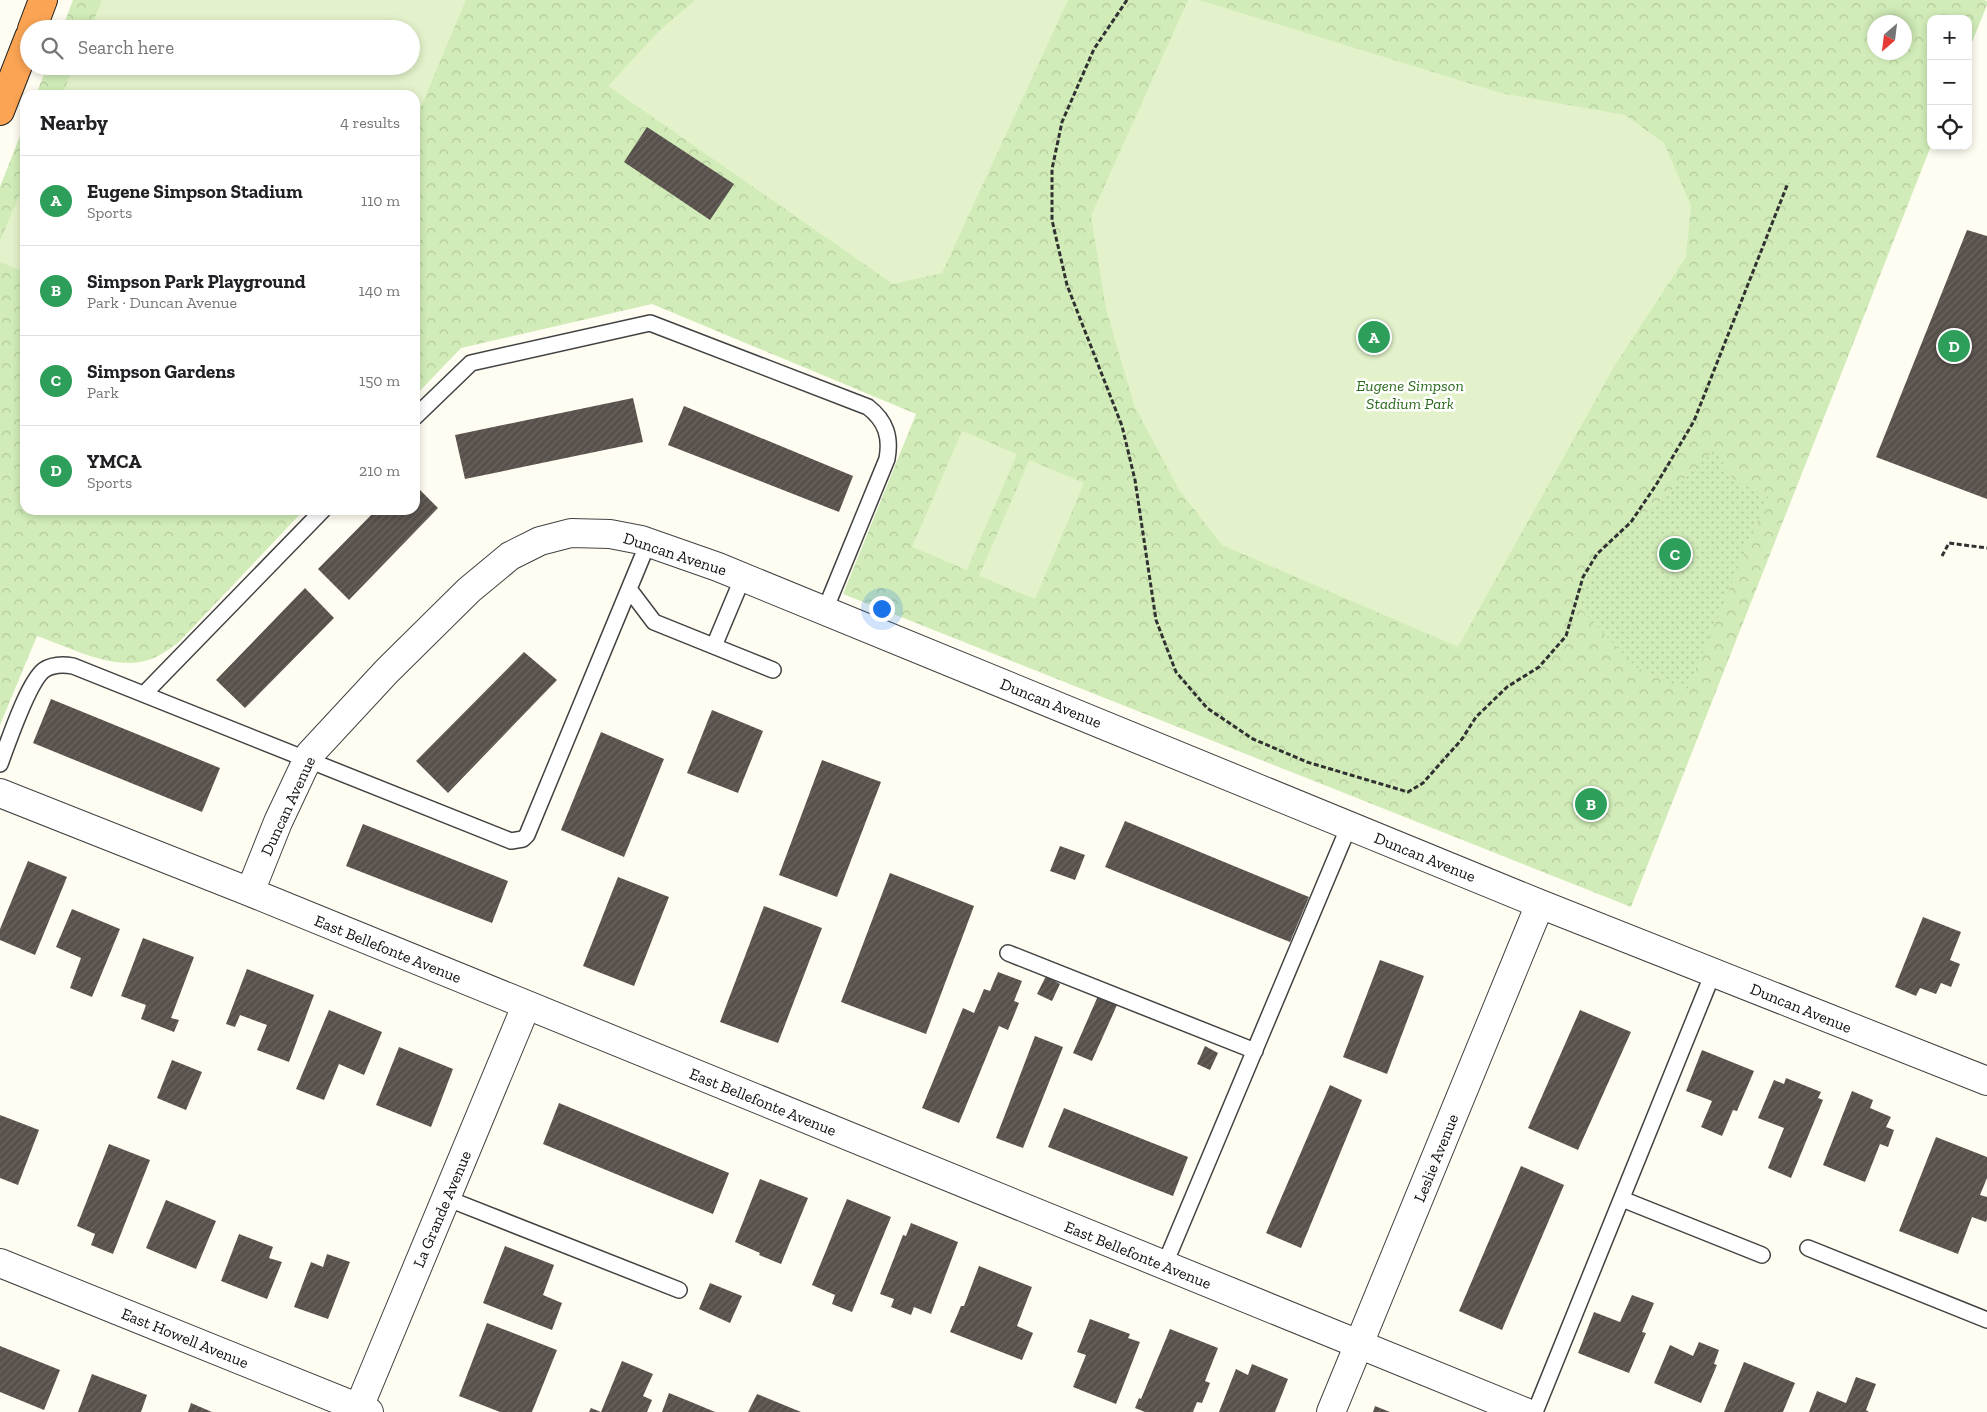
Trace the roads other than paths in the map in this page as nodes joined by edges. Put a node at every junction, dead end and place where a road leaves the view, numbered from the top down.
1 (43, 0) edge
2 (35, 20) edge
3 (20, 60) edge
4 (0, 111) edge
5 (420, 412) edge
6 (318, 515) edge
7 (648, 543) junction
8 (742, 577) junction
9 (629, 589) junction
10 (825, 610) junction
11 (714, 646) junction
12 (773, 670) dead end
13 (144, 694) junction
14 (307, 760) junction
15 (0, 764) edge
16 (0, 793) edge
17 (1349, 826) junction
18 (250, 892) junction
19 (1540, 904) junction
20 (1008, 953) dead end
21 (1714, 973) junction
22 (526, 1006) junction
23 (1255, 1051) junction
24 (1987, 1081) edge
25 (446, 1198) junction
26 (1622, 1199) junction
27 (1808, 1248) dead end
28 (1762, 1255) dead end
29 (0, 1263) edge
30 (1164, 1266) junction
31 (679, 1290) dead end
32 (1987, 1320) edge
33 (1359, 1345) junction
34 (362, 1411) edge
35 (1331, 1412) edge
36 (1525, 1412) edge
37 (1535, 1412) edge

1 - 2 highway
3 - 4 highway
5 - 10 lane
6 - 13 lane
7 - 8 street, Duncan Avenue
7 - 9 lane
7 - 14 street, Duncan Avenue
8 - 10 street, Duncan Avenue
8 - 11 lane
9 - 11 lane
9 - 14 lane
10 - 17 street, Duncan Avenue
11 - 12 lane
13 - 14 lane
13 - 15 lane
14 - 18 street, Duncan Avenue
16 - 18 street, East Bellefonte Avenue
17 - 19 street, Duncan Avenue
17 - 23 lane
18 - 22 street, East Bellefonte Avenue
19 - 21 street, Duncan Avenue
19 - 33 street, Leslie Avenue
20 - 23 lane
21 - 24 street, Duncan Avenue
21 - 26 lane
22 - 25 street, La Grande Avenue
22 - 30 street, East Bellefonte Avenue
23 - 30 lane
25 - 31 lane
25 - 34 street, La Grande Avenue
26 - 28 lane
26 - 37 lane
27 - 32 lane
29 - 34 street, East Howell Avenue
30 - 33 street, East Bellefonte Avenue
33 - 35 street, Leslie Avenue
33 - 36 street, East Bellefonte Avenue

